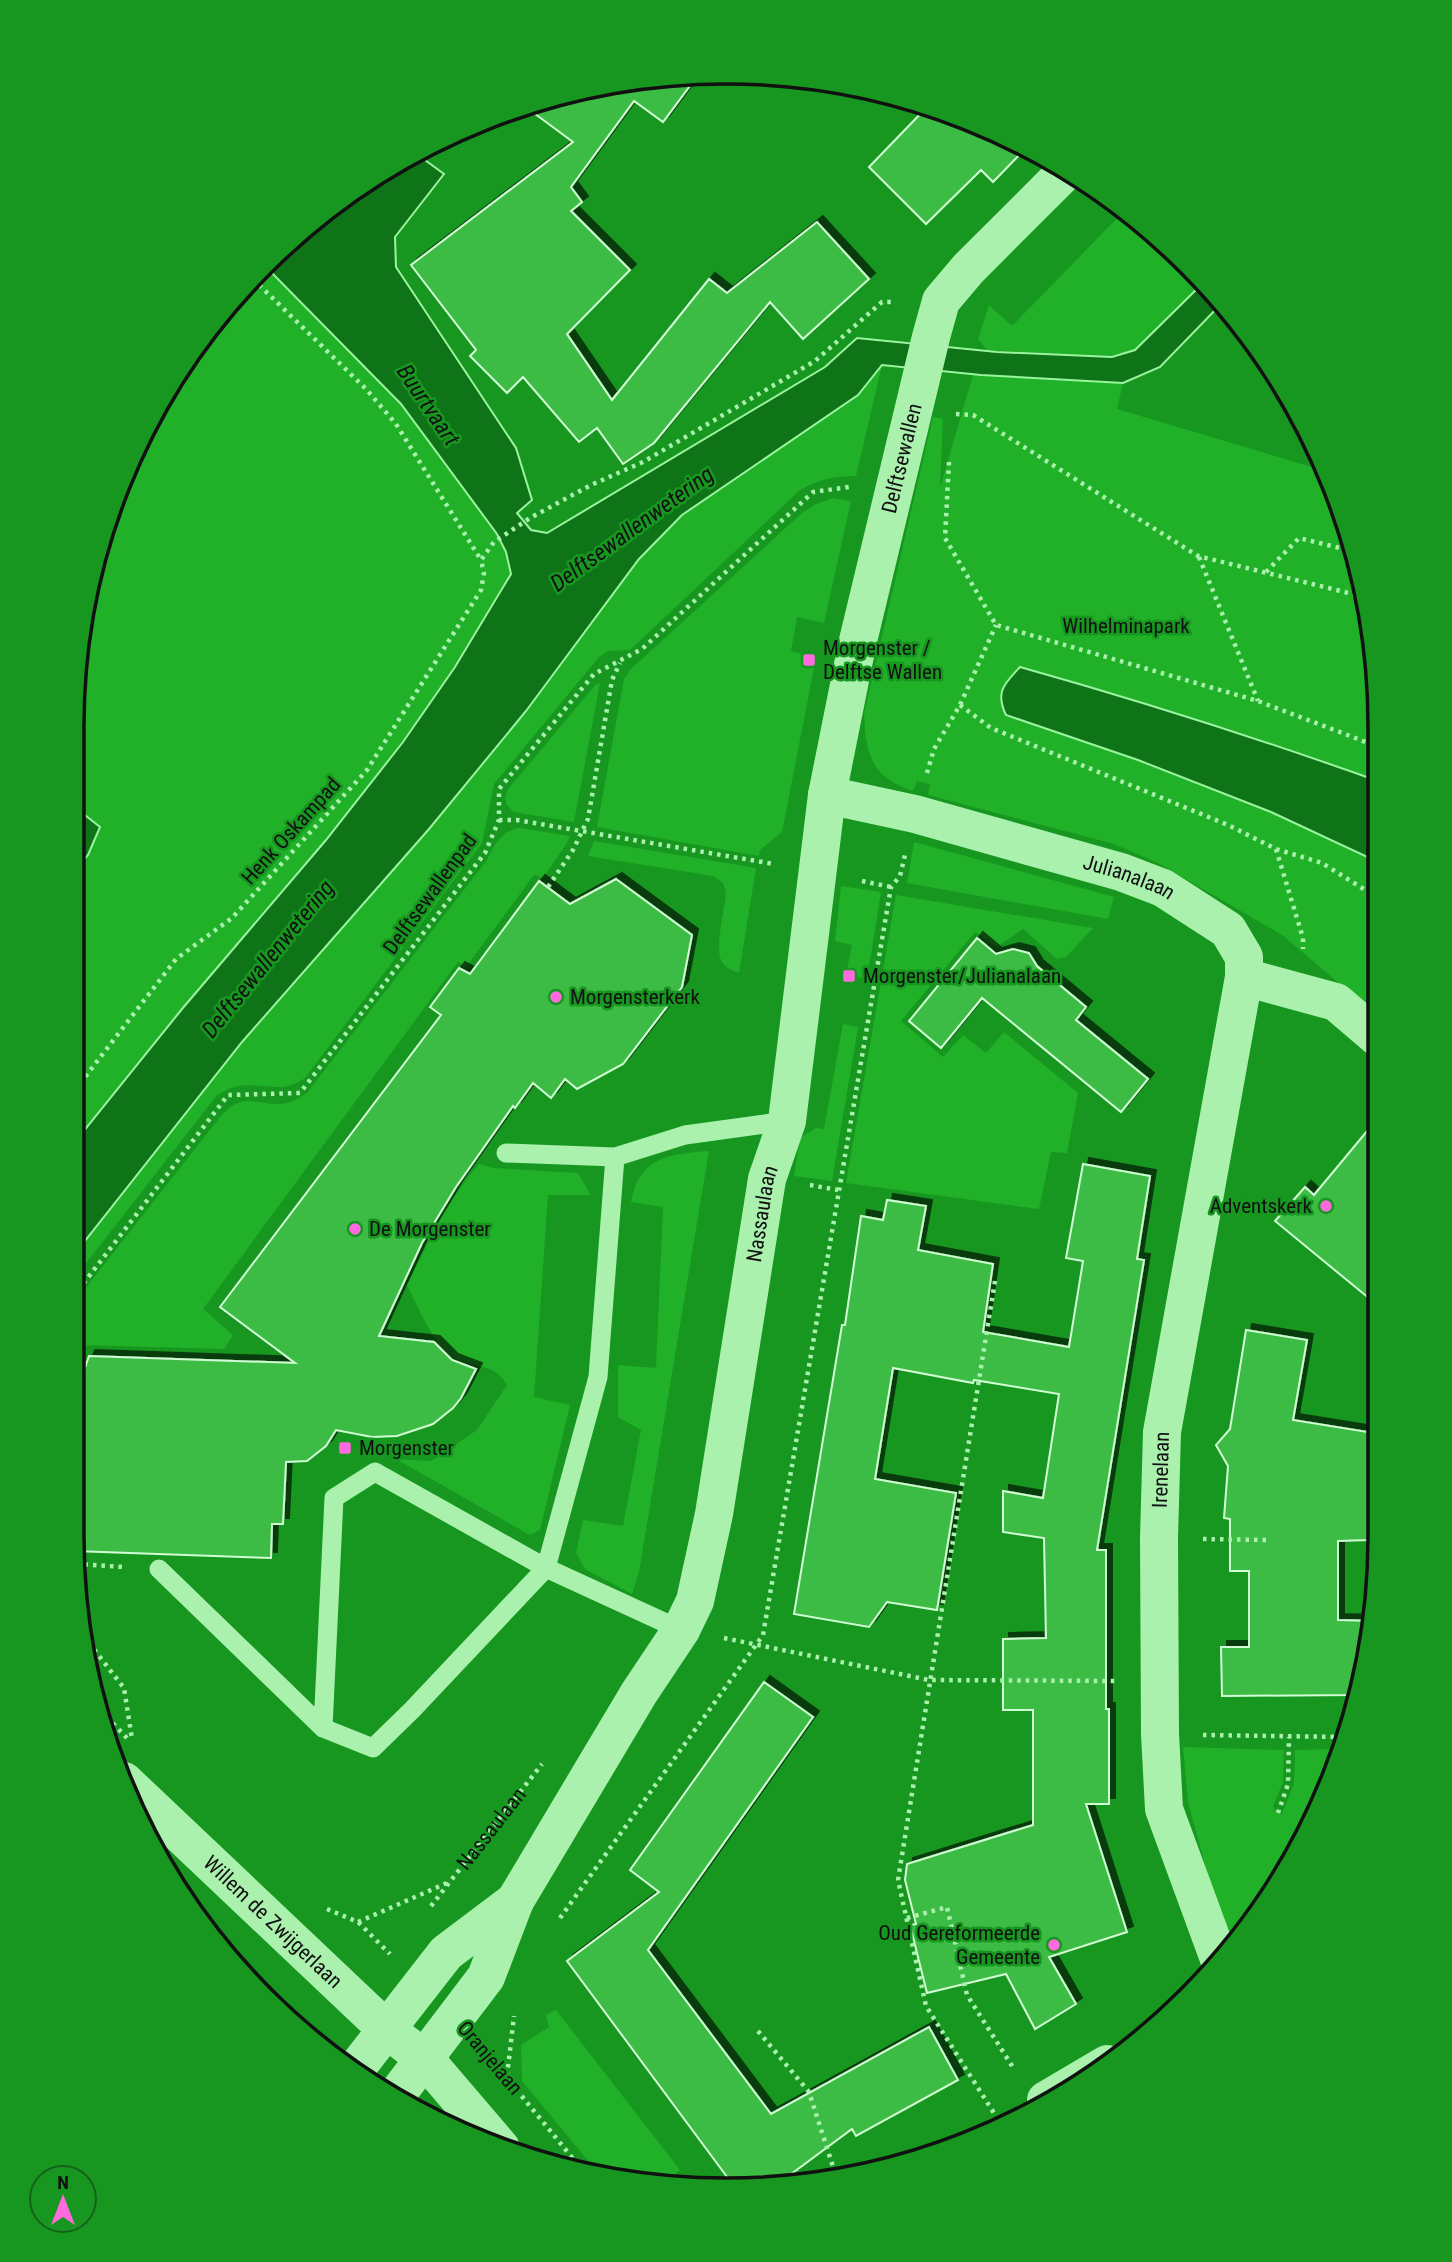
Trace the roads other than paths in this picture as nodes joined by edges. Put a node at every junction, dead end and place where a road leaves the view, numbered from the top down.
1 (1059, 178) edge
2 (827, 795) junction
3 (1244, 977) junction
4 (1368, 1029) edge
5 (787, 1121) junction
6 (506, 1153) dead end
7 (615, 1157) junction
8 (546, 1568) junction
9 (159, 1569) road end
10 (681, 1630) junction
11 (323, 1728) junction
12 (139, 1795) edge
13 (515, 1901) junction
14 (1216, 1951) edge
15 (387, 2030) junction
16 (425, 2059) junction
17 (360, 2064) edge
18 (401, 2089) edge
19 (487, 2132) edge

1 - 2 street, Delftsewallen
2 - 3 street, Julianalaan
2 - 5 street, Nassaulaan
3 - 4 street
3 - 14 street, Irenelaan
5 - 7 lane
5 - 10 street, Nassaulaan
6 - 7 lane
7 - 8 lane
8 - 10 lane
8 - 11 lane
8 - 11 lane
9 - 11 lane
10 - 13 street, Nassaulaan
12 - 15 street, Willem de Zwijgerlaan
13 - 15 street, Nassaulaan
13 - 16 street, Nassaulaan
15 - 16 street, Willem de Zwijgerlaan
15 - 17 street, Nassaulaan
16 - 18 street, Nassaulaan
16 - 19 street

